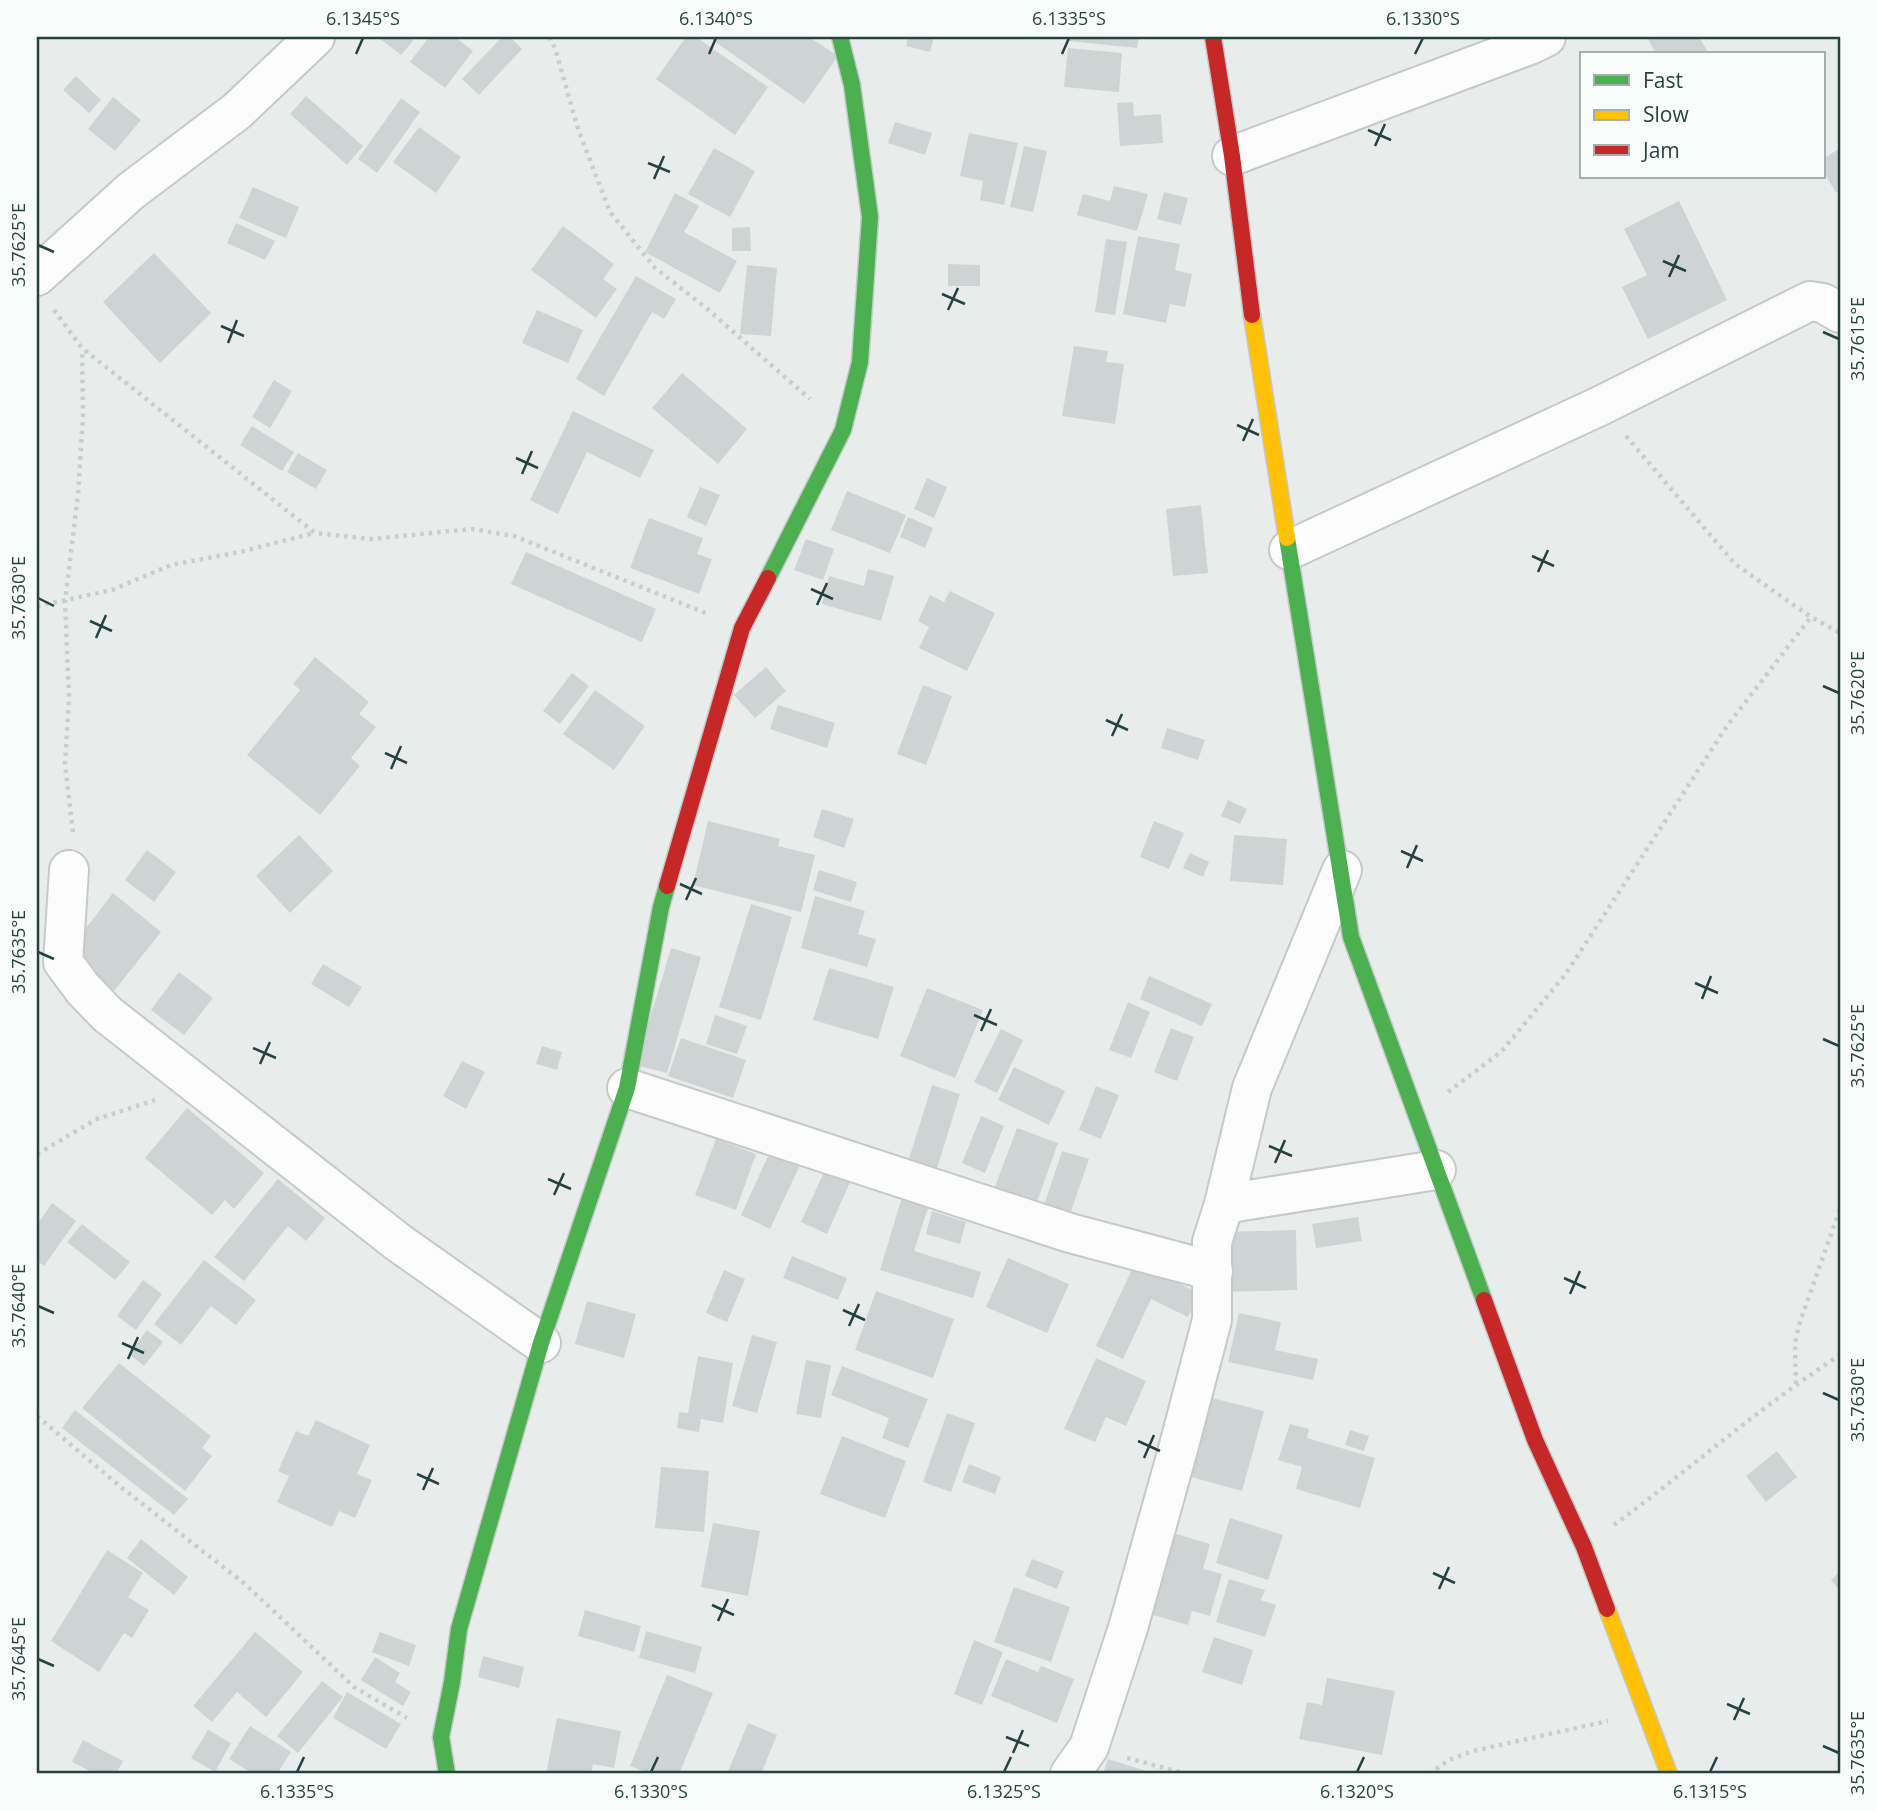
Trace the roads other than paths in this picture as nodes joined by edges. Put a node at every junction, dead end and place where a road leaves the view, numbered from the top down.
1 (315, 37) edge
2 (840, 37) edge
3 (1213, 37) edge
4 (1546, 37) edge
5 (1232, 156) junction
6 (44, 291) edge
7 (1840, 313) edge
8 (1289, 550) junction
9 (69, 870) road end
10 (1342, 870) junction
11 (627, 1088) junction
12 (1436, 1170) junction
13 (1224, 1204) junction
14 (1213, 1271) junction
15 (541, 1343) junction
16 (1080, 1761) edge
17 (447, 1774) edge
18 (1669, 1774) edge

1 - 6 street
2 - 11 street
3 - 5 street
4 - 5 street
5 - 8 street
7 - 8 street
8 - 10 street
9 - 15 street
10 - 12 street
10 - 13 street
11 - 14 street
11 - 15 street
12 - 13 street
12 - 18 street
13 - 14 street
14 - 16 street
15 - 17 street

